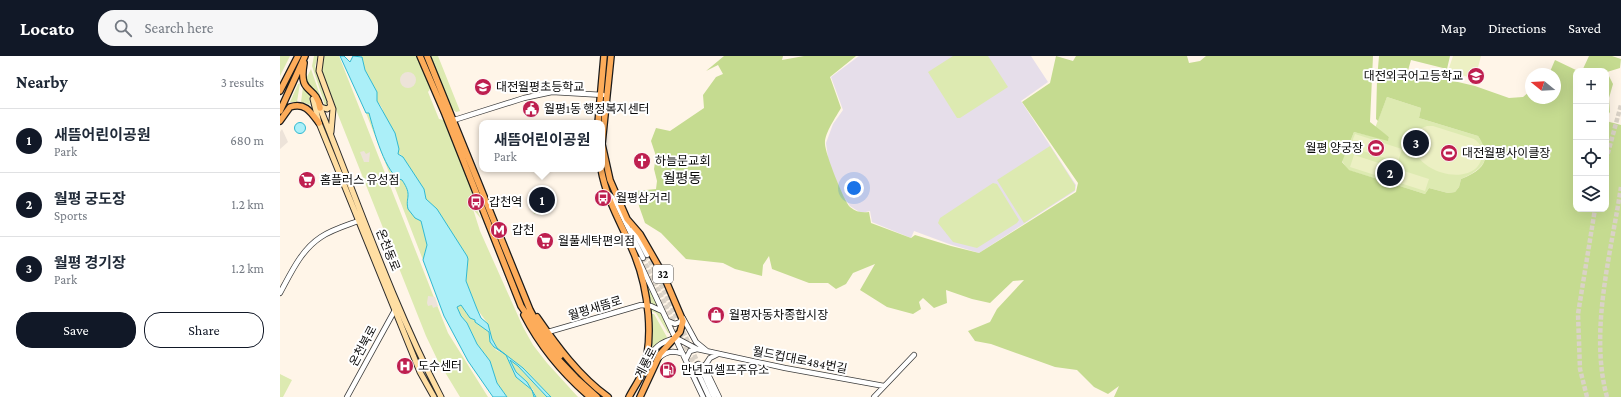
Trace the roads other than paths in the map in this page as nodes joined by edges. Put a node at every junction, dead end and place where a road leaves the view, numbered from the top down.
1 (298, 56) edge
2 (305, 56) edge
3 (321, 56) edge
4 (420, 56) edge
5 (427, 56) edge
6 (604, 56) edge
7 (611, 56) edge
8 (280, 90) edge
9 (604, 94) junction
10 (330, 98) junction
11 (319, 105) junction
12 (280, 111) edge
13 (599, 120) edge
14 (603, 120) edge
15 (280, 121) edge
16 (450, 121) junction
17 (319, 123) junction
18 (331, 135) junction
19 (605, 162) edge
20 (602, 172) edge
21 (609, 194) junction
22 (627, 219) junction
23 (362, 220) junction
24 (633, 251) junction
25 (280, 293) edge
26 (525, 298) junction
27 (647, 305) junction
28 (521, 306) junction
29 (397, 307) junction
30 (662, 311) junction
31 (666, 318) junction
32 (682, 318) junction
33 (548, 332) junction
34 (676, 338) junction
35 (697, 349) junction
36 (708, 352) junction
37 (683, 354) junction
38 (720, 354) junction
39 (914, 355) dead end
40 (686, 359) junction
41 (656, 362) junction
42 (702, 371) junction
43 (642, 372) junction
44 (693, 375) junction
45 (884, 386) junction
46 (600, 396) edge
47 (347, 397) edge
48 (434, 397) edge
49 (441, 397) edge
50 (590, 397) edge
51 (608, 397) edge
52 (629, 397) edge
53 (640, 397) edge
54 (703, 397) edge
55 (708, 397) edge
56 (714, 397) edge
57 (719, 397) edge
58 (874, 397) edge

1 - 8 main road
2 - 11 main road
2 - 12 main road
3 - 10 main road
4 - 16 main road
5 - 16 main road
6 - 9 main road, 32
7 - 9 main road, 32
9 - 13 main road, 32
9 - 14 main road, 32
9 - 16 street
10 - 11 main road
10 - 18 main road
11 - 17 main road, 온천동로
11 - 18 main road, 온천동로
15 - 17 main road
16 - 26 main road
16 - 28 main road
17 - 23 main road, 온천동로
18 - 23 main road, 온천동로
19 - 22 main road, 32
20 - 21 main road
21 - 22 street
21 - 24 main road, 계룡로
22 - 32 main road, 32
23 - 25 street
23 - 29 main road, 온천동로
24 - 27 main road, 계룡로
24 - 30 street
26 - 33 main road
26 - 46 main road
27 - 30 street
27 - 33 street, 월평새뜸로
27 - 43 main road, 계룡로
28 - 46 main road
28 - 50 main road
29 - 47 street, 온천북로
29 - 48 main road, 온천동로
29 - 49 main road, 온천동로
30 - 31 street
31 - 32 street
31 - 34 street
32 - 34 main road, 계룡로
32 - 36 street
33 - 46 main road
34 - 35 street, 월드컵대로484번길
34 - 37 street
34 - 41 main road, 계룡로
34 - 43 street
35 - 36 street, 월드컵대로484번길
35 - 40 street
36 - 38 street, 월드컵대로484번길
37 - 40 street
37 - 41 street
38 - 42 street
38 - 45 street, 월드컵대로484번길
39 - 45 street
40 - 44 street
41 - 53 main road, 계룡로
42 - 44 street
42 - 55 street
42 - 56 street
42 - 57 street
43 - 52 main road, 계룡로
44 - 54 street
45 - 58 street
46 - 51 main road

